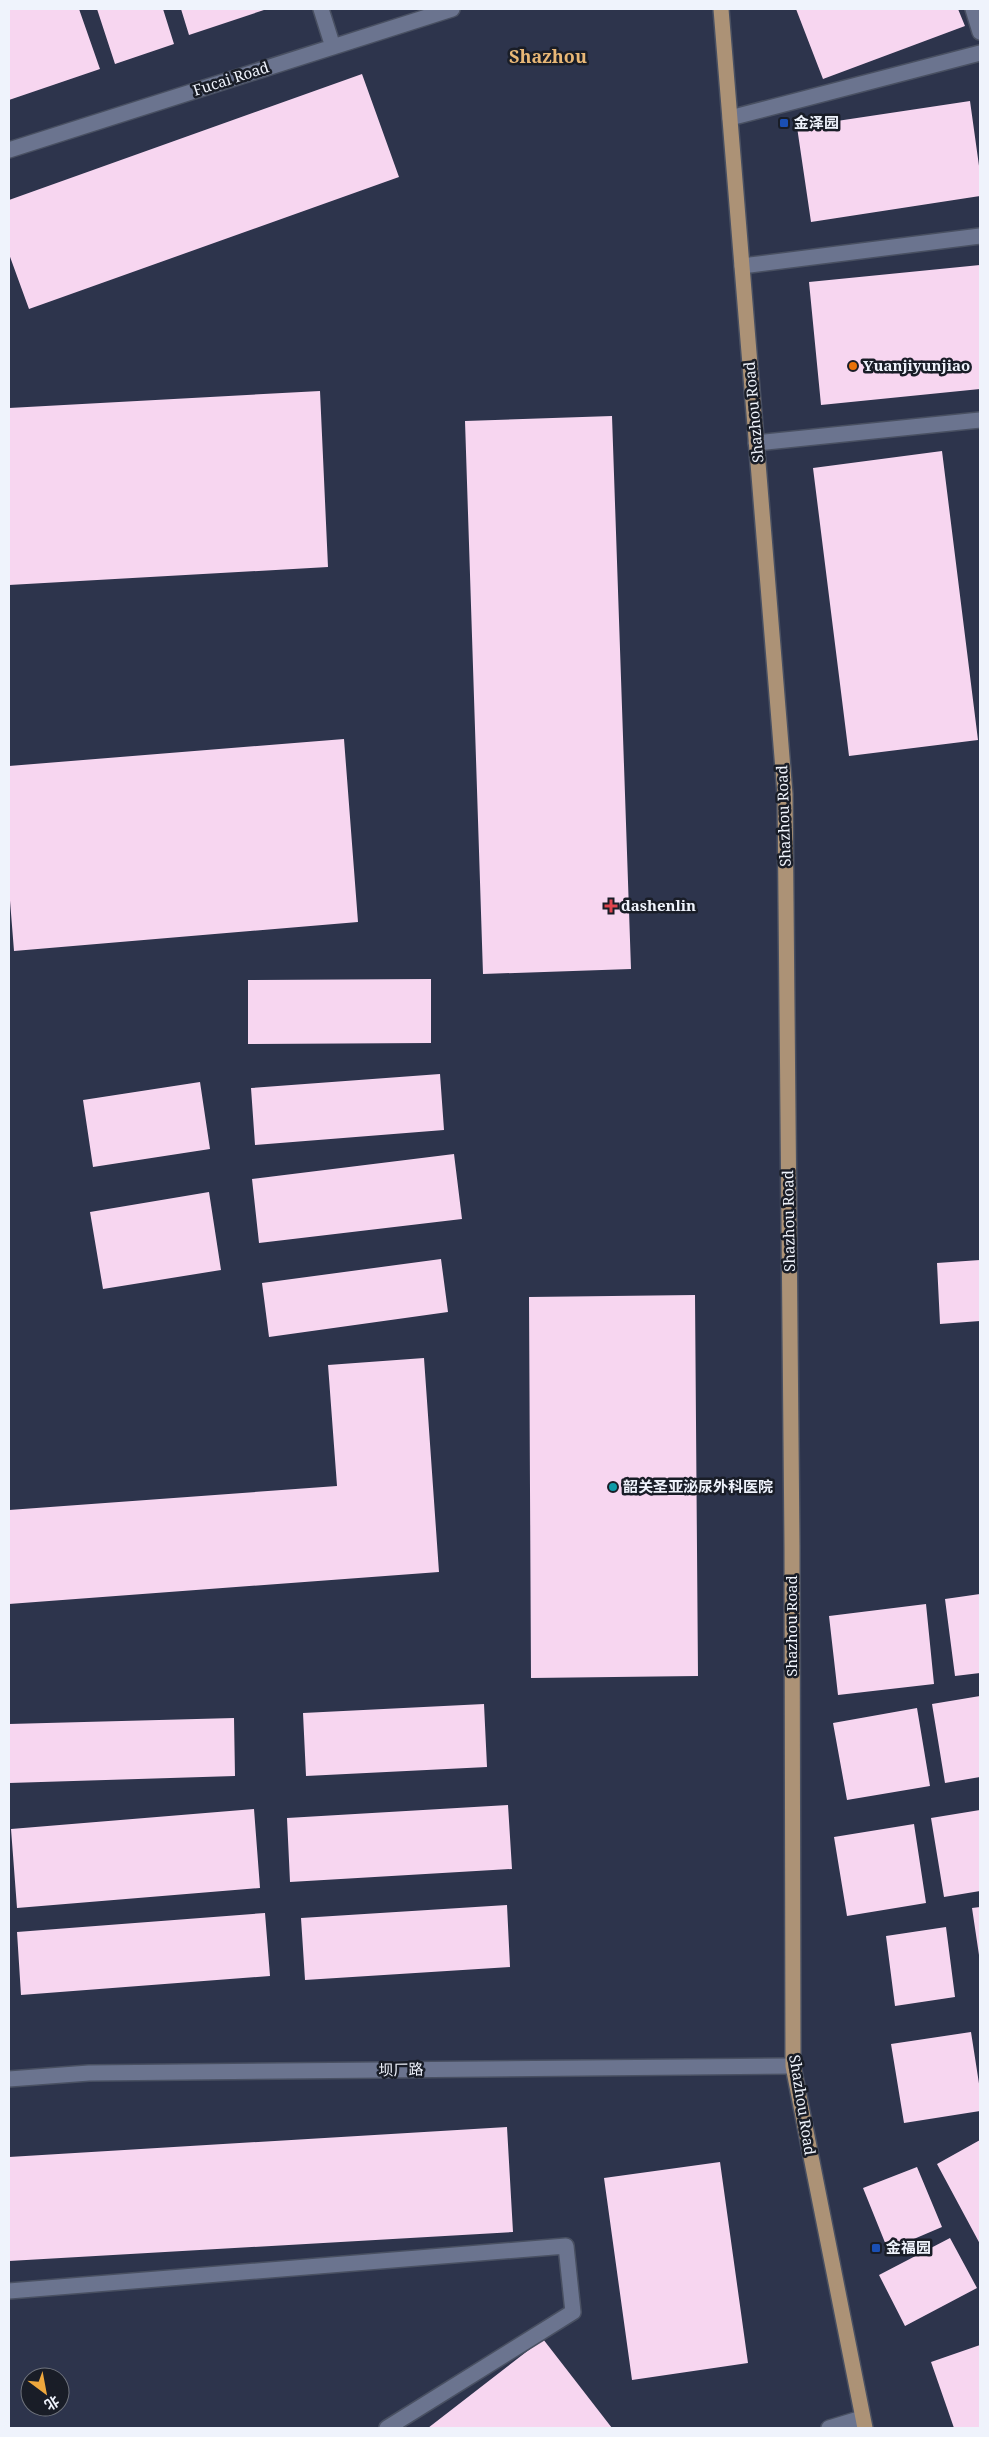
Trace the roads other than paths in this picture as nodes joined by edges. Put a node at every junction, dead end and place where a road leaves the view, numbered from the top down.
1 (321, 9) edge
2 (452, 9) edge
3 (721, 9) edge
4 (973, 9) edge
5 (980, 32) edge
6 (333, 47) junction
7 (980, 52) edge
8 (730, 118) junction
9 (9, 150) edge
10 (980, 236) edge
11 (742, 266) junction
12 (980, 420) edge
13 (756, 444) junction
14 (793, 2066) junction
15 (9, 2079) edge
16 (9, 2291) edge
17 (863, 2423) edge
18 (387, 2428) edge
19 (829, 2428) edge

1 - 6 street
2 - 6 street, Fucai Road
3 - 8 main road, Shazhou Road
4 - 5 street
6 - 9 street, Fucai Road
7 - 8 street
8 - 11 main road, Shazhou Road
10 - 11 street
11 - 13 main road, Shazhou Road
12 - 13 street
13 - 14 main road, Shazhou Road
14 - 15 street, 坝厂路
14 - 17 main road, Shazhou Road
16 - 18 street
17 - 19 street

